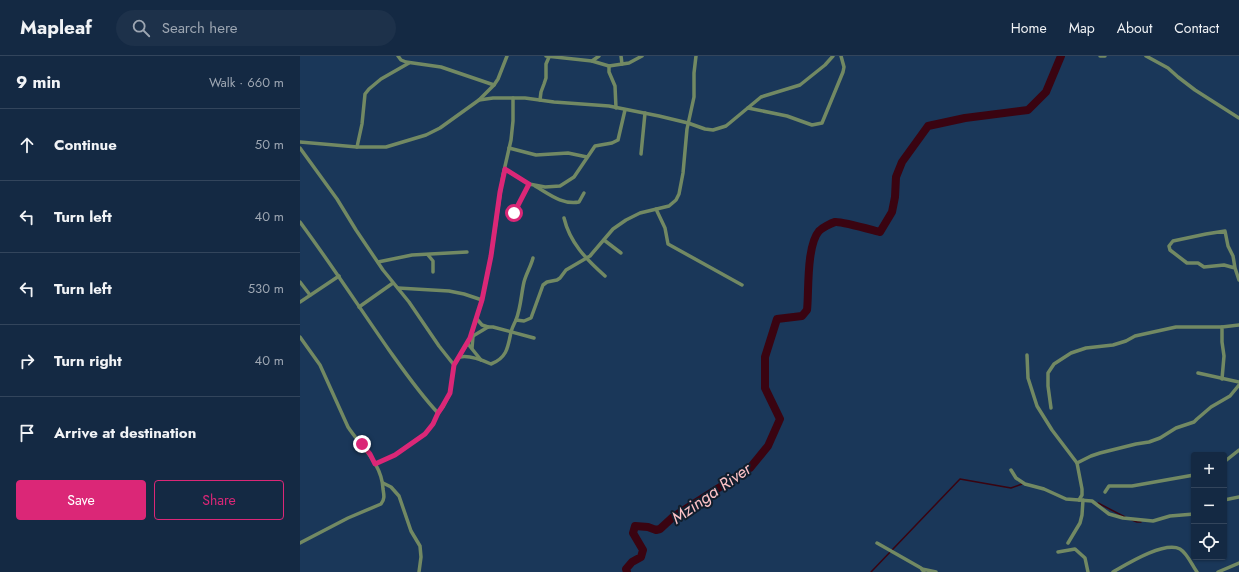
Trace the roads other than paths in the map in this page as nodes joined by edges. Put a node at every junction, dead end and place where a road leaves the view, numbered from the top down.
1 (398, 56) edge
2 (507, 56) edge
3 (548, 56) edge
4 (598, 56) edge
5 (622, 56) edge
6 (642, 56) edge
7 (696, 56) edge
8 (832, 56) edge
9 (841, 56) edge
10 (1100, 56) edge
11 (1105, 56) edge
12 (1146, 56) edge
13 (561, 57) edge
14 (592, 61) junction
15 (409, 62) junction
16 (622, 64) junction
17 (609, 66) junction
18 (494, 85) junction
19 (513, 98) junction
20 (479, 100) junction
21 (540, 100) junction
22 (616, 108) junction
23 (748, 108) junction
24 (625, 110) junction
25 (645, 113) junction
26 (1239, 118) edge
27 (688, 123) junction
28 (300, 142) edge
29 (358, 147) junction
30 (300, 148) edge
31 (509, 148) junction
32 (641, 154) dead end
33 (587, 157) junction
34 (505, 169) junction
35 (531, 184) junction
36 (584, 194) dead end
37 (656, 209) junction
38 (564, 218) dead end
39 (511, 220) dead end
40 (300, 222) edge
41 (604, 240) junction
42 (467, 252) dead end
43 (621, 252) dead end
44 (428, 255) junction
45 (533, 258) dead end
46 (586, 259) junction
47 (378, 262) junction
48 (1235, 268) junction
49 (433, 272) dead end
50 (339, 276) junction
51 (605, 276) dead end
52 (1239, 280) edge
53 (300, 282) edge
54 (393, 283) junction
55 (742, 285) dead end
56 (398, 288) junction
57 (310, 295) junction
58 (482, 300) junction
59 (300, 302) edge
60 (359, 307) junction
61 (476, 318) junction
62 (516, 320) junction
63 (1239, 325) edge
64 (1222, 327) junction
65 (488, 328) junction
66 (511, 331) junction
67 (300, 337) edge
68 (471, 337) junction
69 (534, 338) dead end
70 (468, 344) junction
71 (472, 349) junction
72 (1027, 355) dead end
73 (460, 357) junction
74 (481, 360) junction
75 (454, 365) junction
76 (1198, 373) dead end
77 (1222, 379) junction
78 (1239, 383) edge
79 (1051, 408) dead end
80 (438, 413) junction
81 (1239, 450) edge
82 (1227, 460) edge
83 (1077, 463) junction
84 (375, 464) junction
85 (1011, 470) dead end
86 (1191, 476) edge
87 (383, 483) junction
88 (1105, 492) dead end
89 (1239, 497) edge
90 (1227, 499) edge
91 (1081, 500) junction
92 (1191, 514) edge
93 (300, 543) edge
94 (877, 543) dead end
95 (1068, 543) dead end
96 (1058, 552) dead end
97 (1239, 564) edge
98 (923, 571) edge
99 (419, 572) edge
100 (936, 572) edge
101 (1088, 572) edge
102 (1114, 572) edge
103 (1197, 572) edge
104 (1218, 572) edge

1 - 15 street
2 - 18 street
3 - 13 street
3 - 21 street
4 - 14 street
5 - 16 street
6 - 16 street
7 - 27 street
8 - 23 street
9 - 23 street
10 - 11 street
12 - 26 street
13 - 14 street
14 - 17 street
15 - 18 street
15 - 29 street
16 - 17 street
17 - 22 street
18 - 20 street
19 - 20 street
19 - 21 street
19 - 31 street
20 - 29 street
21 - 22 street
22 - 24 street
23 - 27 street
24 - 25 street
24 - 33 street
25 - 27 street
25 - 32 street
27 - 37 street
28 - 29 street
30 - 47 street
31 - 33 street
31 - 34 street
33 - 35 street
34 - 35 street
34 - 58 street
35 - 36 street
35 - 39 street
37 - 41 street
37 - 55 street
38 - 46 street
40 - 50 street
41 - 43 street
41 - 46 street
42 - 44 street
44 - 47 street
44 - 49 street
45 - 62 street
46 - 51 street
46 - 62 street
47 - 54 street
48 - 48 street
48 - 52 street
50 - 57 street
50 - 60 street
53 - 57 street
54 - 56 street
54 - 60 street
56 - 58 street
56 - 75 street
57 - 59 street
58 - 61 street
60 - 80 street
61 - 65 street
61 - 68 street
62 - 66 street
63 - 64 street
64 - 77 street
64 - 79 street
65 - 66 street
65 - 68 street
66 - 69 street
66 - 74 street
67 - 84 street
68 - 70 street
68 - 71 street
70 - 71 street
70 - 73 street
71 - 74 street
72 - 83 street
73 - 74 street
73 - 75 street
75 - 80 street
76 - 77 street
77 - 78 street
78 - 83 street
80 - 84 street
81 - 82 street
83 - 91 street
84 - 87 street
85 - 91 street
86 - 88 street
87 - 93 street
87 - 99 street
89 - 90 street
91 - 92 street
91 - 95 street
94 - 98 street
96 - 101 street
97 - 104 street
98 - 100 street
102 - 103 street

